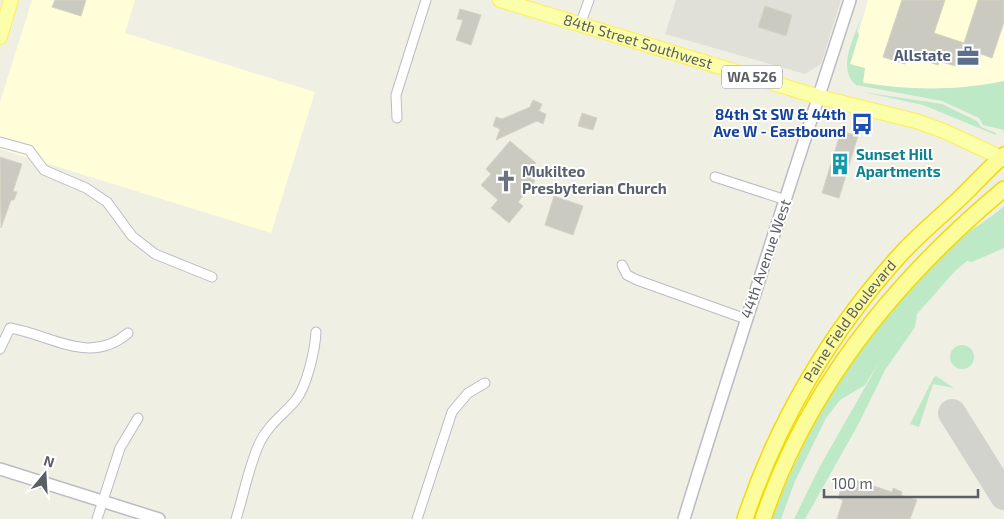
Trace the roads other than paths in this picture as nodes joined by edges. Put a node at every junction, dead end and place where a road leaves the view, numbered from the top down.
1 (12, 0) edge
2 (426, 0) edge
3 (500, 0) edge
4 (589, 0) edge
5 (850, 0) edge
6 (580, 25) junction
7 (0, 37) edge
8 (820, 97) junction
9 (398, 118) dead end
10 (0, 142) edge
11 (1003, 157) edge
12 (716, 177) dead end
13 (1004, 190) edge
14 (786, 200) junction
15 (622, 264) dead end
16 (212, 277) dead end
17 (746, 318) junction
18 (316, 332) dead end
19 (128, 333) dead end
20 (0, 349) edge
21 (484, 383) dead end
22 (138, 418) dead end
23 (0, 469) edge
24 (103, 502) junction
25 (98, 519) edge
26 (158, 519) edge
27 (236, 519) edge
28 (417, 519) edge
29 (684, 519) edge
30 (745, 519) edge
31 (763, 519) edge

1 - 7 main road
2 - 9 street
3 - 6 main road, 84th Street Southwest / WA 526
4 - 6 street
5 - 8 street, 44th Avenue West
6 - 8 main road, 84th Street Southwest / WA 526
8 - 11 main road, 84th Street Southwest / WA 526
8 - 14 street, 44th Avenue West
10 - 16 street
11 - 30 highway, Paine Field Boulevard
12 - 14 street
13 - 31 highway, Paine Field Boulevard
14 - 17 street, 44th Avenue West
15 - 17 street
17 - 29 street, 44th Avenue West
18 - 27 street
19 - 20 street
21 - 28 street
22 - 24 street
23 - 24 street
24 - 25 street
24 - 26 street

